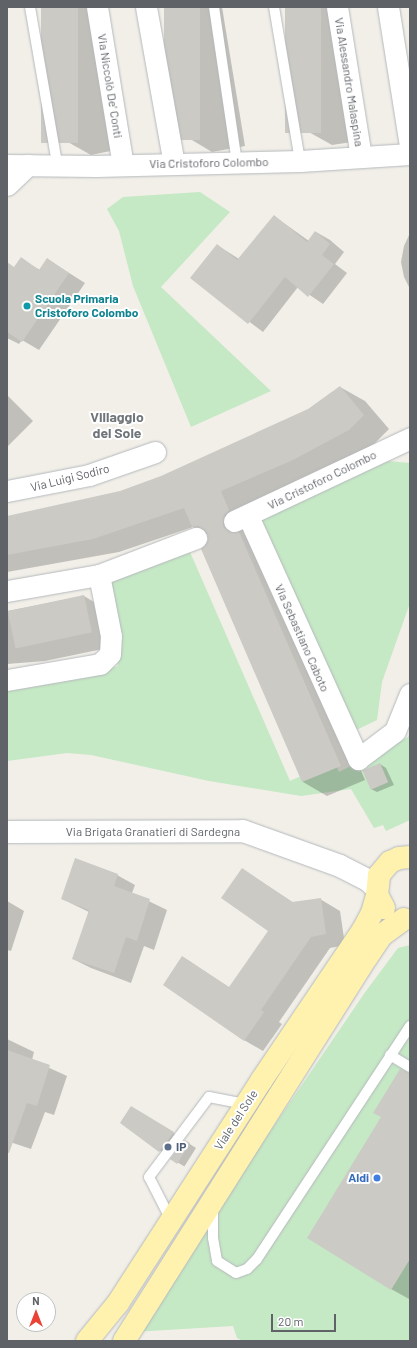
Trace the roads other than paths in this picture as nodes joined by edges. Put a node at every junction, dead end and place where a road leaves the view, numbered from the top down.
1 (30, 7) edge
2 (97, 7) edge
3 (146, 7) edge
4 (214, 7) edge
5 (274, 7) edge
6 (337, 7) edge
7 (388, 7) edge
8 (410, 146) edge
9 (410, 154) edge
10 (361, 157) junction
11 (300, 161) junction
12 (238, 162) junction
13 (57, 164) junction
14 (174, 164) junction
15 (7, 165) edge
16 (28, 165) junction
17 (123, 165) junction
18 (7, 185) edge
19 (410, 438) edge
20 (155, 452) dead end
21 (7, 491) edge
22 (241, 518) joint
23 (196, 538) dead end
24 (99, 575) junction
25 (7, 591) edge
26 (7, 680) edge
27 (410, 694) edge
28 (7, 832) edge
29 (392, 870) edge
30 (407, 918) edge
31 (410, 1026) edge
32 (390, 1055) junction
33 (410, 1067) edge
34 (246, 1104) junction
35 (214, 1202) junction
36 (171, 1220) junction
37 (87, 1341) edge
38 (124, 1341) edge

1 - 13 lane
2 - 17 street, Via Niccolò De' Conti
3 - 14 street
4 - 12 lane
5 - 11 lane
6 - 10 street, Via Alessandro Malaspina
7 - 8 street
9 - 10 street, Via Cristoforo Colombo
10 - 11 street, Via Cristoforo Colombo
11 - 12 street, Via Cristoforo Colombo
12 - 14 street, Via Cristoforo Colombo
13 - 16 street, Via Cristoforo Colombo
13 - 17 street, Via Cristoforo Colombo
14 - 17 street, Via Cristoforo Colombo
15 - 16 street, Via Cristoforo Colombo
16 - 18 street
19 - 22 street, Via Cristoforo Colombo
20 - 21 street, Via Luigi Sodiro
22 - 27 street, Via Sebastiano Caboto
23 - 24 street
24 - 25 street
24 - 26 street
28 - 29 street, Via Brigata Granatieri di Sardegna
29 - 30 main road
29 - 34 main road, Viale del Sole
30 - 35 main road, Viale del Sole
31 - 32 lane
32 - 33 lane
32 - 35 lane
34 - 36 main road, Viale del Sole
34 - 36 lane
35 - 38 main road, Viale del Sole
36 - 37 main road, Viale del Sole

